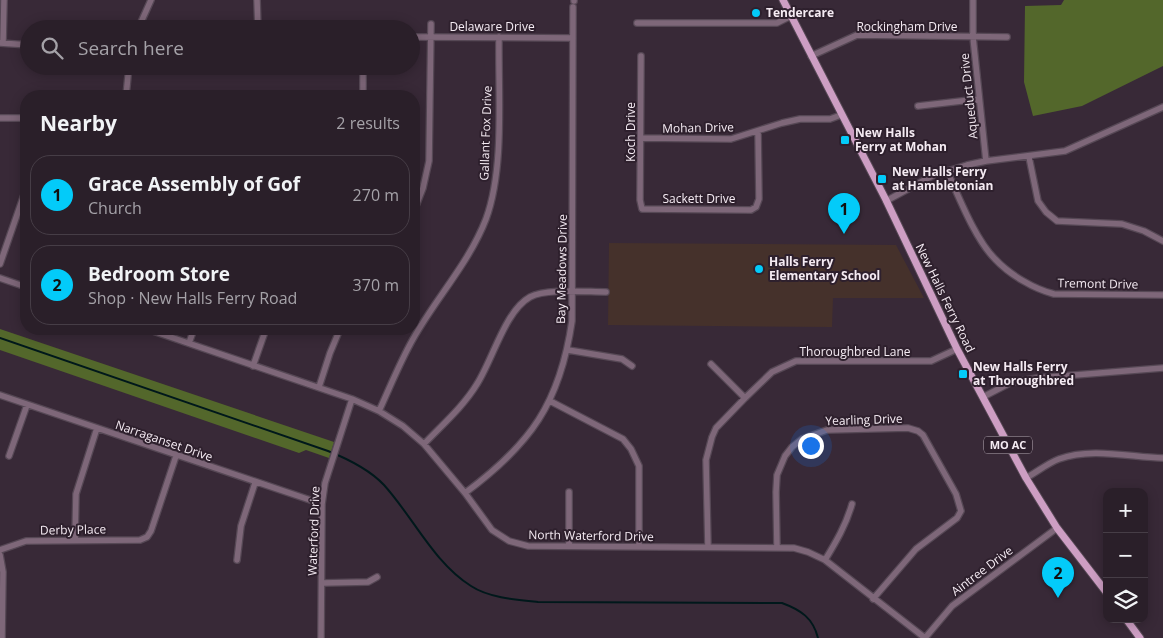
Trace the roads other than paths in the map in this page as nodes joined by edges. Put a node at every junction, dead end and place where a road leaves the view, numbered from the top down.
1 (4, 0) edge
2 (151, 0) edge
3 (257, 0) edge
4 (783, 0) edge
5 (974, 0) edge
6 (574, 2) edge
7 (791, 16) junction
8 (142, 20) edge
9 (258, 20) edge
10 (637, 23) dead end
11 (431, 24) dead end
12 (420, 37) edge
13 (431, 37) junction
14 (499, 37) junction
15 (973, 37) junction
16 (1007, 37) dead end
17 (573, 38) junction
18 (2, 43) edge
19 (20, 44) edge
20 (641, 56) dead end
21 (811, 56) junction
22 (128, 75) edge
23 (363, 75) edge
24 (127, 90) edge
25 (363, 90) edge
26 (979, 99) junction
27 (918, 106) dead end
28 (1163, 108) edge
29 (841, 115) junction
30 (0, 118) edge
31 (20, 118) edge
32 (758, 131) junction
33 (642, 138) junction
34 (1029, 157) junction
35 (986, 161) junction
36 (947, 171) junction
37 (420, 196) edge
38 (886, 200) junction
39 (20, 206) edge
40 (642, 209) joint
41 (1163, 241) edge
42 (0, 264) edge
43 (0, 278) edge
44 (20, 285) edge
45 (573, 292) junction
46 (606, 292) dead end
47 (1163, 295) edge
48 (420, 327) edge
49 (166, 335) edge
50 (192, 335) edge
51 (264, 335) edge
52 (338, 335) edge
53 (415, 335) edge
54 (189, 342) junction
55 (957, 349) junction
56 (568, 350) junction
57 (711, 364) dead end
58 (254, 366) junction
59 (632, 366) dead end
60 (1163, 368) edge
61 (320, 387) junction
62 (0, 395) edge
63 (982, 397) junction
64 (745, 398) junction
65 (352, 399) junction
66 (550, 401) junction
67 (27, 404) junction
68 (379, 411) junction
69 (97, 428) junction
70 (424, 444) junction
71 (8, 456) dead end
72 (176, 456) junction
73 (1163, 458) edge
74 (1026, 478) junction
75 (256, 483) junction
76 (569, 492) dead end
77 (465, 493) junction
78 (322, 504) junction
79 (852, 504) dead end
80 (1057, 528) junction
81 (75, 539) junction
82 (569, 546) junction
83 (639, 547) junction
84 (708, 547) junction
85 (777, 547) junction
86 (0, 550) edge
87 (0, 555) edge
88 (237, 560) dead end
89 (825, 560) junction
90 (377, 577) dead end
91 (322, 583) junction
92 (1103, 589) edge
93 (873, 599) junction
94 (1129, 623) edge
95 (2, 638) edge
96 (321, 638) edge
97 (925, 638) edge
98 (1140, 638) edge

1 - 18 street
2 - 8 street
3 - 9 street
4 - 7 main road, New Halls Ferry Road / MO AC
5 - 15 street, Aqueduct Drive
6 - 17 street, Bay Meadows Drive
7 - 10 street
7 - 21 main road, New Halls Ferry Road / MO AC
11 - 13 street
12 - 13 street, Delaware Drive
13 - 14 street, Delaware Drive
13 - 37 street
14 - 17 street, Delaware Drive
14 - 48 street, Gallant Fox Drive
15 - 16 street, Rockingham Drive
15 - 21 street, Rockingham Drive
15 - 26 street, Aqueduct Drive
17 - 45 street, Bay Meadows Drive
18 - 19 street
20 - 33 street, Koch Drive
21 - 29 main road, New Halls Ferry Road / MO AC
22 - 24 street
23 - 25 street
26 - 27 street
26 - 35 street, Aqueduct Drive
28 - 34 street
29 - 32 street, Mohan Drive
29 - 38 main road, New Halls Ferry Road / MO AC
30 - 31 street
32 - 33 street, Mohan Drive
32 - 40 street, Sackett Drive
33 - 40 street, Koch Drive
34 - 35 street
34 - 41 street
35 - 36 street
36 - 38 street
36 - 47 street, Tremont Drive
38 - 55 main road, New Halls Ferry Road / MO AC
39 - 42 street
43 - 44 street
45 - 46 street
45 - 56 street, Bay Meadows Drive
45 - 70 street
49 - 54 street, North Waterford Drive
50 - 54 street
51 - 58 street
52 - 61 street
53 - 68 street, Gallant Fox Drive
54 - 58 street, North Waterford Drive
55 - 63 main road, New Halls Ferry Road / MO AC
55 - 64 street, Thoroughbred Lane
56 - 59 street
56 - 66 street, Bay Meadows Drive
57 - 64 street
58 - 61 street, North Waterford Drive
60 - 63 street
61 - 65 street, North Waterford Drive
62 - 67 street, Narraganset Drive
63 - 74 main road, New Halls Ferry Road / MO AC
64 - 84 street, Thoroughbred Lane
65 - 68 street, North Waterford Drive
65 - 78 street, Waterford Drive
66 - 77 street, Bay Meadows Drive
66 - 83 street
67 - 69 street, Narraganset Drive
67 - 71 street
68 - 70 street, North Waterford Drive
69 - 72 street, Narraganset Drive
69 - 81 street
70 - 77 street, North Waterford Drive
72 - 75 street, Narraganset Drive
72 - 81 street, Derby Place
73 - 74 street
74 - 80 main road, New Halls Ferry Road / MO AC
75 - 78 street, Narraganset Drive
75 - 88 street
76 - 82 street
77 - 82 street, North Waterford Drive
78 - 91 street, Waterford Drive
79 - 89 street
80 - 92 main road, New Halls Ferry Road / MO AC
80 - 97 street, Aintree Drive
81 - 86 street, Derby Place
82 - 83 street, North Waterford Drive
83 - 84 street, North Waterford Drive
84 - 85 street, North Waterford Drive
85 - 89 street, North Waterford Drive
85 - 93 street, Yearling Drive
87 - 95 street
89 - 93 street, North Waterford Drive
90 - 91 street
91 - 96 street, Waterford Drive
93 - 97 street, North Waterford Drive
94 - 98 main road

